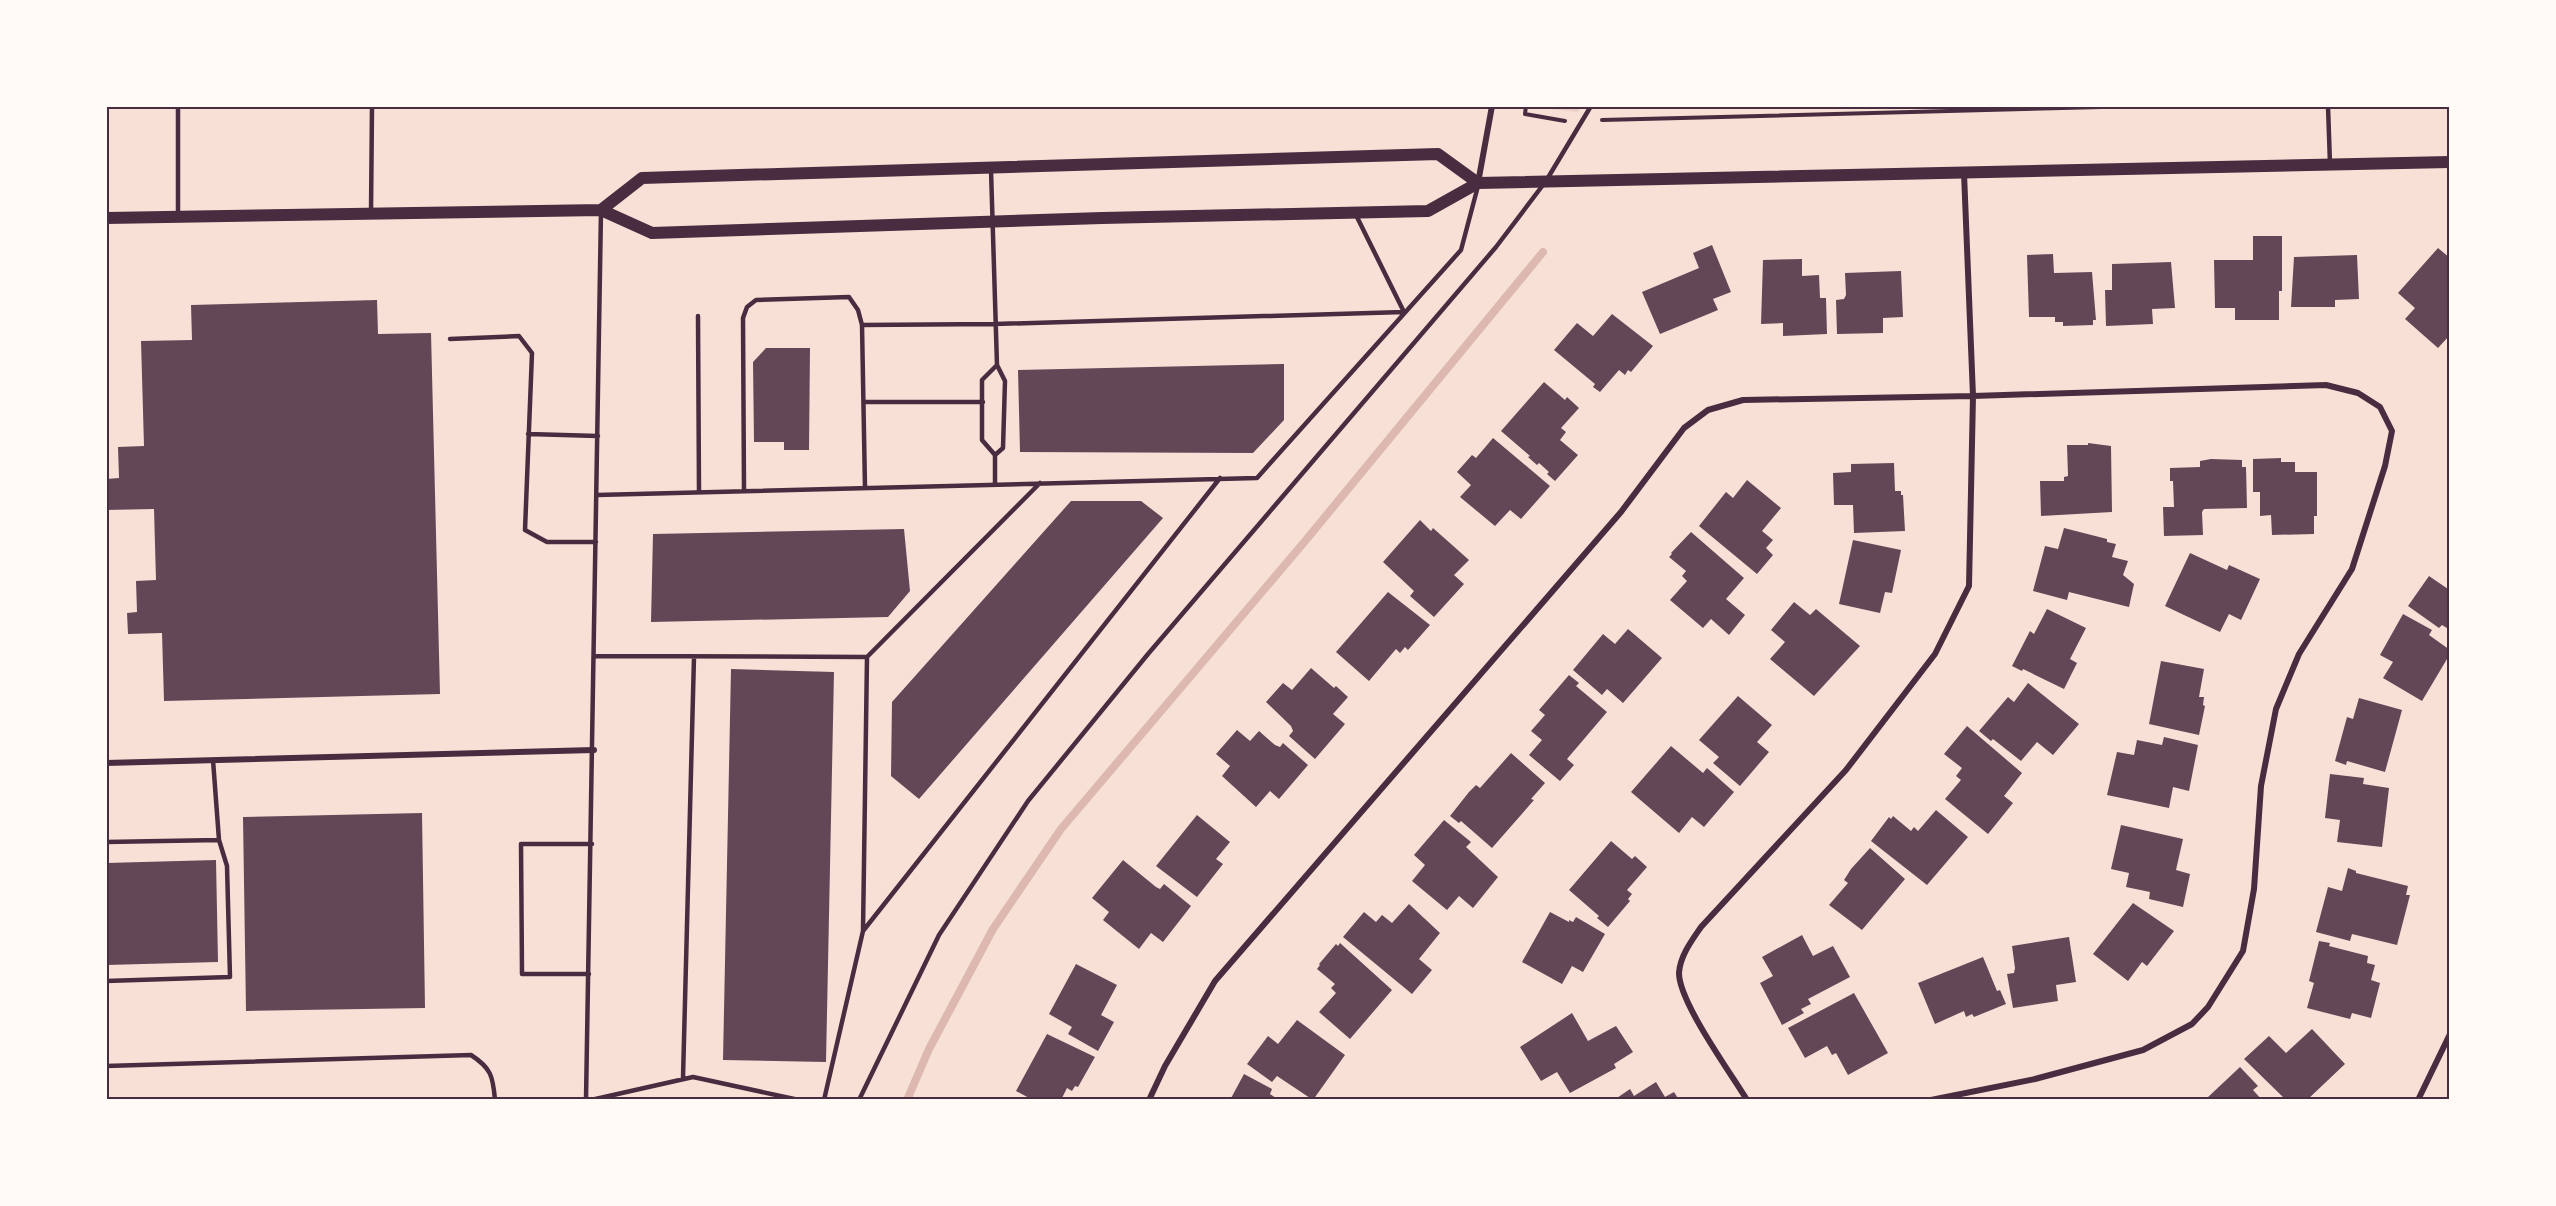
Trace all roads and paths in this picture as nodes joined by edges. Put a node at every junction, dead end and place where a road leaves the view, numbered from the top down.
1 (178, 106) edge
2 (372, 106) edge
3 (1492, 106) edge
4 (1526, 106) edge
5 (1591, 106) edge
6 (2142, 106) edge
7 (2328, 106) edge
8 (1583, 121) junction
9 (2450, 162) edge
10 (2330, 164) junction
11 (991, 170) junction
12 (1964, 173) junction
13 (1546, 181) junction
14 (1479, 183) junction
15 (601, 210) junction
16 (1355, 212) junction
17 (371, 213) junction
18 (178, 216) junction
19 (106, 218) edge
20 (993, 223) junction
21 (1404, 312) junction
22 (698, 316) dead end
23 (995, 324) junction
24 (862, 325) junction
25 (450, 339) dead end
26 (997, 365) junction
27 (1973, 396) junction
28 (864, 402) junction
29 (983, 402) junction
30 (528, 434) junction
31 (598, 436) junction
32 (995, 455) junction
33 (1220, 478) junction
34 (1040, 483) junction
35 (995, 484) junction
36 (865, 488) junction
37 (744, 491) junction
38 (699, 492) junction
39 (597, 495) junction
40 (596, 542) junction
41 (595, 656) junction
42 (694, 657) junction
43 (867, 657) junction
44 (594, 750) junction
45 (213, 760) junction
46 (106, 763) edge
47 (219, 840) junction
48 (106, 842) edge
49 (592, 844) junction
50 (863, 931) junction
51 (589, 974) junction
52 (106, 981) edge
53 (2450, 1034) edge
54 (106, 1066) edge
55 (683, 1078) junction
56 (495, 1100) edge
57 (588, 1100) edge
58 (799, 1100) edge
59 (824, 1100) edge
60 (860, 1100) edge
61 (1149, 1100) edge
62 (1747, 1100) edge
63 (1931, 1100) edge
64 (2418, 1100) edge

1 - 18 lane
2 - 17 lane
3 - 14 street
4 - 8 path
5 - 8 lane
6 - 8 path
7 - 10 lane
8 - 13 lane
9 - 10 main road
10 - 12 main road
11 - 14 main road
11 - 15 main road
11 - 20 lane
12 - 13 main road
12 - 27 street
13 - 14 main road
13 - 60 lane
14 - 16 main road
14 - 21 lane
15 - 17 main road
15 - 20 main road
15 - 31 lane
16 - 20 main road
16 - 21 lane
17 - 18 main road
18 - 19 main road
20 - 23 lane
21 - 23 lane
21 - 33 lane
22 - 38 lane
23 - 24 lane
23 - 26 lane
24 - 28 lane
24 - 37 lane
25 - 30 lane
26 - 29 lane
26 - 32 lane
27 - 61 street
27 - 62 street
27 - 63 street
28 - 29 lane
28 - 36 lane
29 - 32 lane
30 - 31 lane
30 - 40 lane
31 - 39 lane
32 - 35 lane
33 - 34 lane
33 - 50 lane
34 - 35 lane
34 - 43 lane
35 - 36 lane
36 - 37 lane
37 - 38 lane
38 - 39 lane
39 - 40 lane
40 - 41 lane
41 - 42 lane
41 - 44 lane
42 - 43 lane
42 - 55 lane
43 - 50 lane
44 - 45 street
44 - 49 lane
45 - 46 street
45 - 47 lane
47 - 48 lane
47 - 52 lane
49 - 51 lane
49 - 51 lane
50 - 59 lane
51 - 57 lane
53 - 64 street
54 - 56 lane
55 - 57 lane
55 - 58 lane

